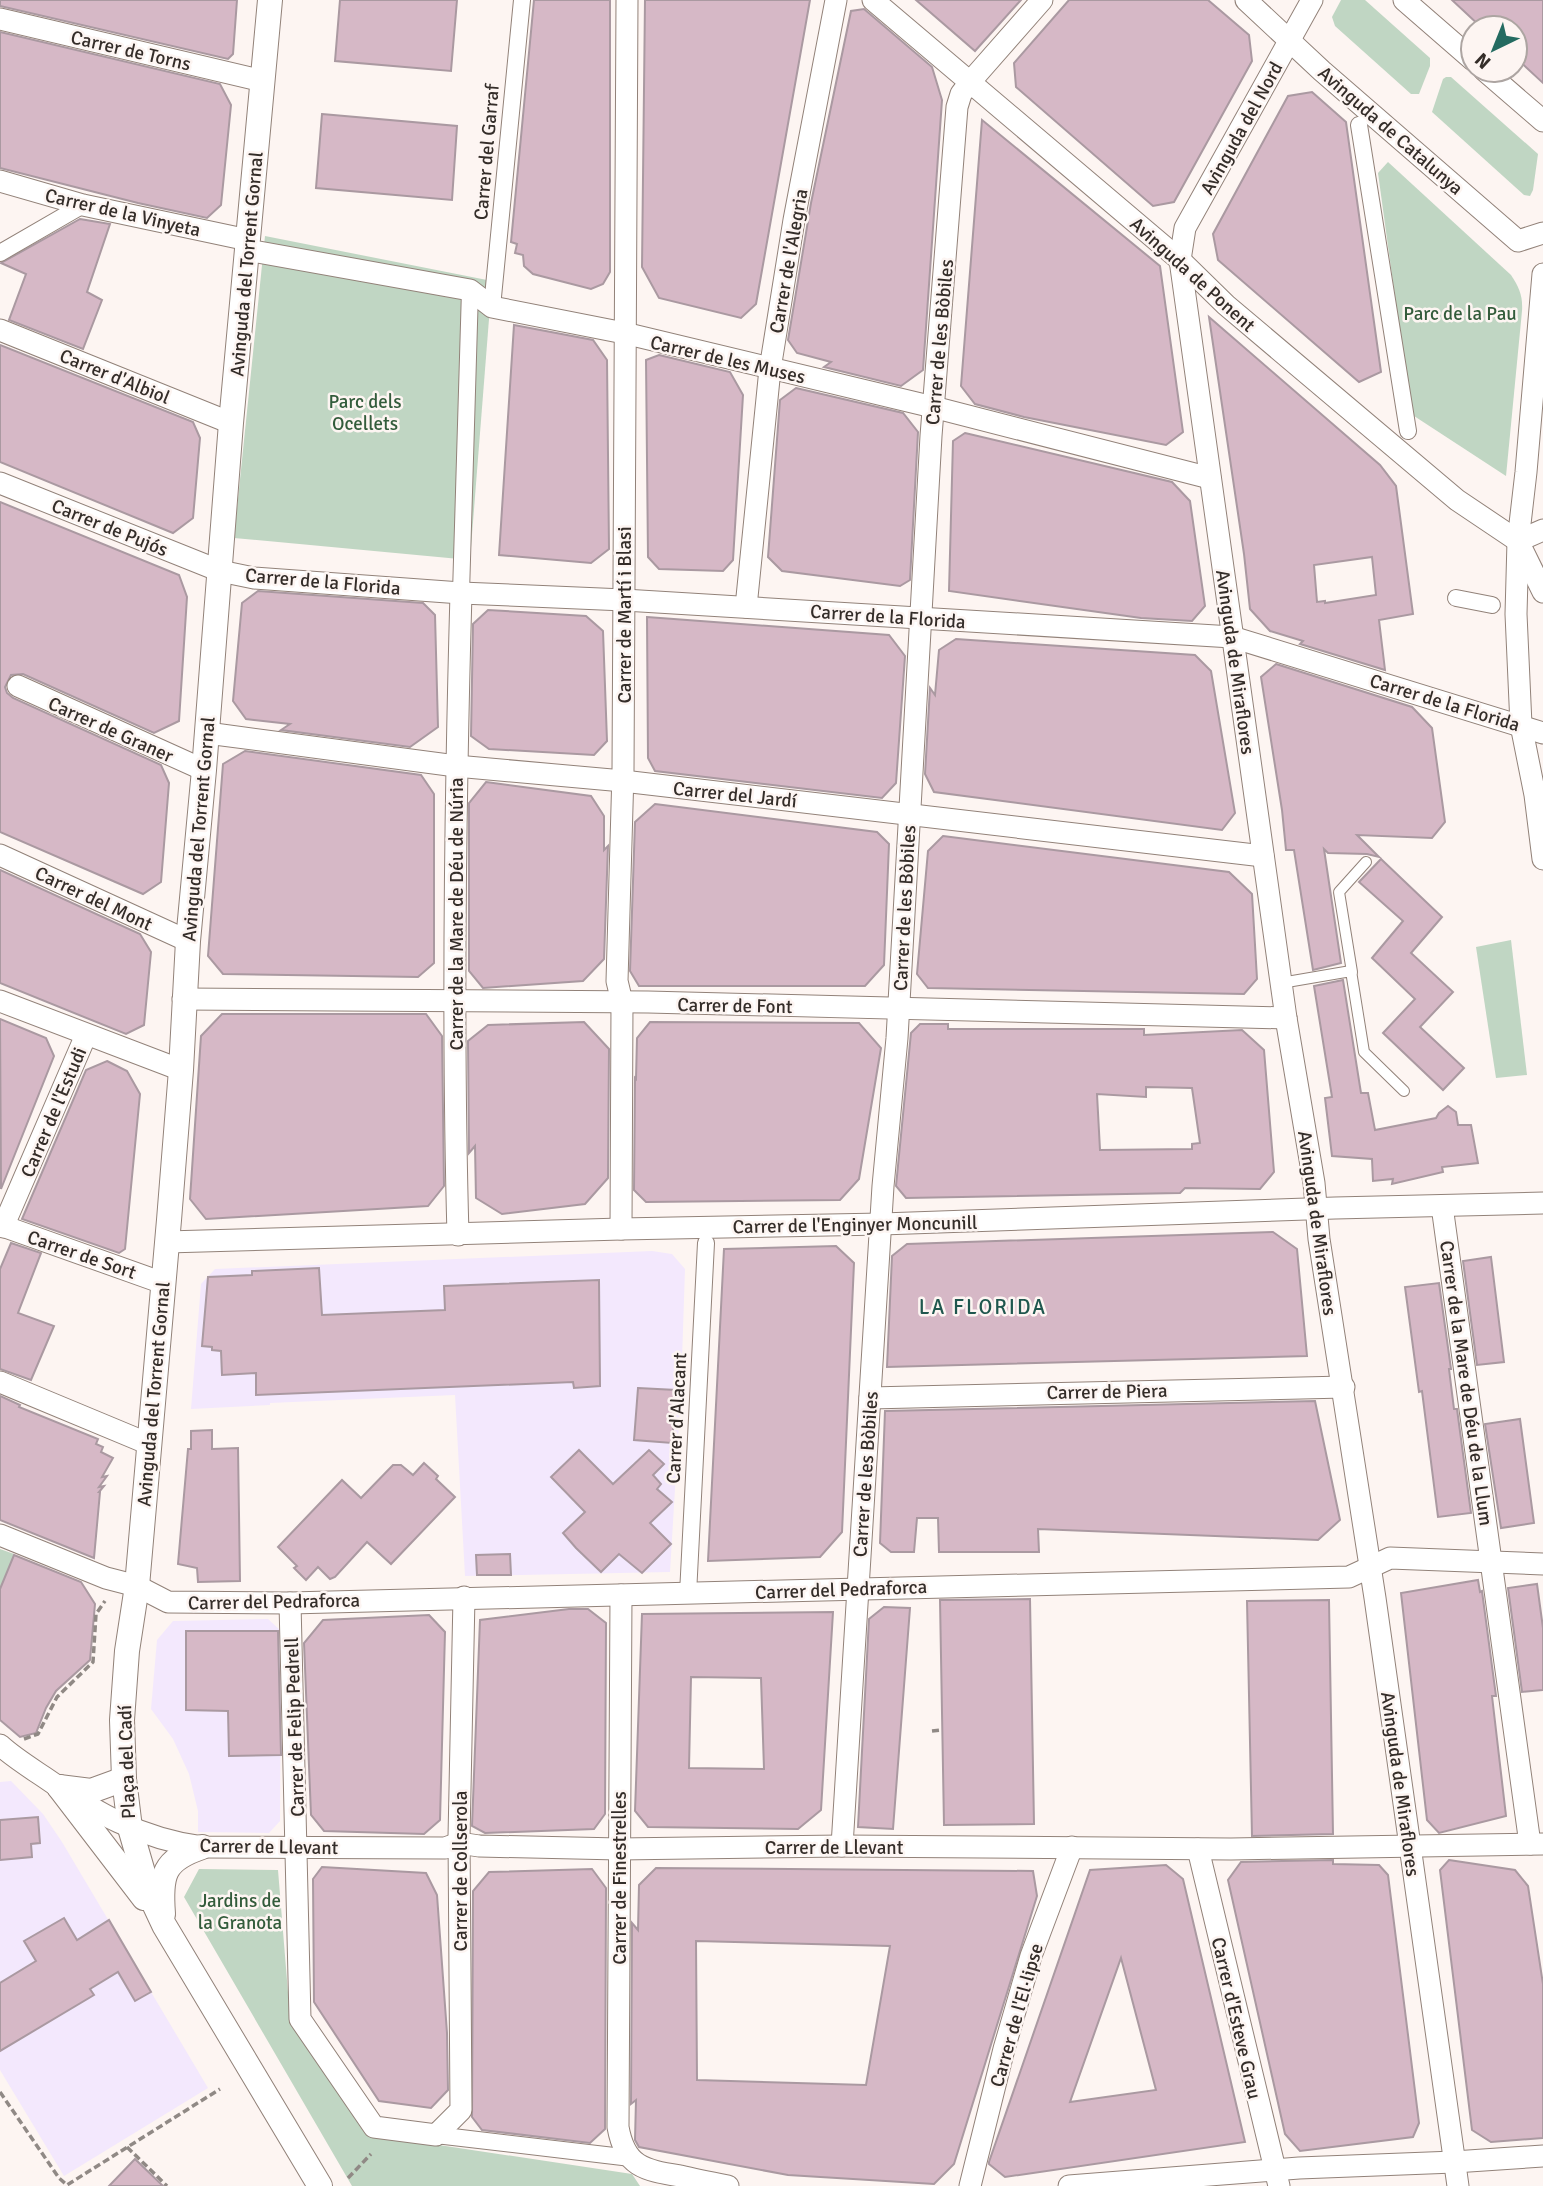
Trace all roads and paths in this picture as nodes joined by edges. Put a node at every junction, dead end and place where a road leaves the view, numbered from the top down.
1 (270, 0) edge
2 (522, 0) edge
3 (627, 0) edge
4 (836, 0) edge
5 (873, 0) edge
6 (1042, 0) edge
7 (1246, 0) edge
8 (1312, 0) edge
9 (1404, 0) edge
10 (0, 19) edge
11 (1290, 41) junction
12 (1459, 48) edge
13 (263, 81) junction
14 (970, 82) junction
15 (1500, 84) edge
16 (1543, 121) edge
17 (1359, 125) dead end
18 (0, 181) edge
19 (83, 205) junction
20 (1543, 233) edge
21 (247, 245) junction
22 (0, 253) edge
23 (1180, 260) junction
24 (1543, 274) edge
25 (470, 290) junction
26 (492, 307) junction
27 (0, 330) edge
28 (624, 333) junction
29 (770, 369) junction
30 (933, 407) junction
31 (231, 423) junction
32 (1408, 431) dead end
33 (1210, 478) junction
34 (0, 483) edge
35 (1543, 530) edge
36 (1518, 541) junction
37 (220, 571) junction
38 (1543, 592) edge
39 (461, 593) junction
40 (1456, 597) dead end
41 (624, 600) junction
42 (1492, 605) dead end
43 (746, 607) junction
44 (921, 619) junction
45 (1232, 636) junction
46 (18, 687) dead end
47 (1521, 724) junction
48 (207, 733) junction
49 (1543, 733) edge
50 (456, 766) junction
51 (204, 771) junction
52 (623, 781) junction
53 (909, 813) junction
54 (0, 855) edge
55 (1263, 856) junction
56 (1543, 859) edge
57 (1366, 862) dead end
58 (188, 940) junction
59 (1352, 972) junction
60 (1281, 983) junction
61 (183, 999) junction
62 (0, 1001) edge
63 (454, 1001) junction
64 (622, 1002) junction
65 (898, 1009) junction
66 (1286, 1018) junction
67 (86, 1035) junction
68 (181, 1070) junction
69 (1404, 1091) dead end
70 (1543, 1202) edge
71 (1442, 1206) junction
72 (1316, 1208) junction
73 (882, 1224) junction
74 (2, 1226) edge
75 (621, 1228) junction
76 (458, 1235) junction
77 (167, 1242) junction
78 (706, 1243) dead end
79 (163, 1283) junction
80 (0, 1382) edge
81 (1343, 1387) junction
82 (870, 1398) junction
83 (149, 1444) junction
84 (0, 1535) edge
85 (1492, 1560) junction
86 (1543, 1564) edge
87 (1370, 1567) junction
88 (137, 1586) junction
89 (857, 1589) junction
90 (688, 1594) junction
91 (621, 1595) junction
92 (464, 1597) junction
93 (105, 1601) dead end
94 (290, 1603) junction
95 (127, 1658) joint
96 (942, 1730) dead end
97 (932, 1731) dead end
98 (9, 1743) edge
99 (124, 1779) junction
100 (58, 1787) junction
101 (130, 1828) junction
102 (459, 1843) junction
103 (1536, 1844) edge
104 (842, 1846) junction
105 (202, 1847) junction
106 (297, 1847) junction
107 (1072, 1847) junction
108 (1411, 1847) junction
109 (619, 1849) junction
110 (1198, 1849) junction
111 (164, 1925) junction
112 (220, 2089) dead end
113 (0, 2092) edge
114 (436, 2135) junction
115 (127, 2147) junction
116 (371, 2154) dead end
117 (1543, 2156) edge
118 (631, 2158) junction
119 (1454, 2162) junction
120 (348, 2178) dead end
121 (1276, 2178) edge
122 (166, 2186) edge
123 (320, 2186) edge
124 (728, 2186) edge
125 (970, 2186) edge
126 (1069, 2186) edge
127 (1458, 2186) edge

1 - 13 street, Avinguda del Torrent Gornal
2 - 26 street, Carrer del Garraf
3 - 28 street, Carrer de Martí i Blasi
4 - 29 street, Carrer de l'Alegria
5 - 14 street, Avinguda de Ponent
6 - 14 street, Carrer de les Bòbiles
7 - 11 street, Avinguda de Catalunya
8 - 11 street, Avinguda del Nord
9 - 12 street
10 - 13 street, Carrer de Torns
11 - 20 street, Avinguda de Catalunya
11 - 23 street, Avinguda del Nord
13 - 21 street, Avinguda del Torrent Gornal
14 - 23 street, Avinguda de Ponent
14 - 30 street, Carrer de les Bòbiles
15 - 16 street
17 - 32 street
18 - 19 street, Carrer de la Vinyeta
19 - 21 street, Carrer de la Vinyeta
19 - 22 street
21 - 25 street, Carrer de les Muses
21 - 31 street, Avinguda del Torrent Gornal
23 - 33 street, Avinguda de Miraflores
23 - 36 street, Avinguda de Ponent
24 - 36 street
25 - 26 street, Carrer de les Muses
25 - 39 street
26 - 28 street, Carrer de les Muses
27 - 31 street, Carrer d'Albiol
28 - 29 street, Carrer de les Muses
28 - 41 street, Carrer de Martí i Blasi
29 - 30 street, Carrer de les Muses
29 - 43 street, Carrer de l'Alegria
30 - 33 street, Carrer de les Muses
30 - 44 street, Carrer de les Bòbiles
31 - 37 street, Avinguda del Torrent Gornal
33 - 45 street, Avinguda de Miraflores
34 - 37 street, Carrer de Pujós
35 - 36 street
36 - 38 street
36 - 47 street
37 - 39 street, Carrer de la Florida
37 - 48 street, Avinguda del Torrent Gornal
39 - 41 street, Carrer de la Florida
39 - 50 street, Carrer de la Mare de Déu de Núria
40 - 42 street
41 - 43 street, Carrer de la Florida
41 - 52 street, Carrer de Martí i Blasi
43 - 44 street, Carrer de la Florida
44 - 45 street, Carrer de la Florida
44 - 53 street, Carrer de les Bòbiles
45 - 47 street, Carrer de la Florida
45 - 55 street, Avinguda de Miraflores
46 - 51 street, Carrer de Graner
47 - 49 street, Carrer de la Florida
47 - 56 street
48 - 50 street, Carrer del Jardí
48 - 51 street, Avinguda del Torrent Gornal
50 - 52 street, Carrer del Jardí
50 - 63 street, Carrer de la Mare de Déu de Núria
51 - 58 street, Avinguda del Torrent Gornal
52 - 53 street, Carrer del Jardí
52 - 64 street, Carrer de Martí i Blasi
53 - 55 street, Carrer del Jardí
53 - 65 street, Carrer de les Bòbiles
54 - 58 street, Carrer del Mont
55 - 60 street, Avinguda de Miraflores
57 - 59 lane
58 - 61 street, Avinguda del Torrent Gornal
59 - 60 lane
59 - 69 lane
60 - 66 street, Avinguda de Miraflores
61 - 63 street, Carrer de Font
61 - 68 street, Avinguda del Torrent Gornal
62 - 67 street
63 - 64 street, Carrer de Font
63 - 76 street, Carrer de la Mare de Déu de Núria
64 - 65 street, Carrer de Font
64 - 75 street, Carrer de Martí i Blasi
65 - 66 street, Carrer de Font
65 - 73 street, Carrer de les Bòbiles
66 - 72 street, Avinguda de Miraflores
67 - 68 street
67 - 74 street, Carrer de l'Estudi
68 - 77 street, Avinguda del Torrent Gornal
70 - 71 street, Carrer de l'Enginyer Moncunill
71 - 72 street, Carrer de l'Enginyer Moncunill
71 - 85 street, Carrer de la Mare de Déu de la Llum
72 - 73 street, Carrer de l'Enginyer Moncunill
72 - 81 street, Avinguda de Miraflores
73 - 75 street, Carrer de l'Enginyer Moncunill
73 - 82 street, Carrer de les Bòbiles
74 - 79 street, Carrer de Sort
75 - 76 street, Carrer de l'Enginyer Moncunill
76 - 77 street, Carrer de l'Enginyer Moncunill
77 - 79 street, Avinguda del Torrent Gornal
78 - 90 street, Carrer d'Alacant
79 - 83 street, Avinguda del Torrent Gornal
80 - 83 street
81 - 82 street, Carrer de Piera
81 - 87 street, Avinguda de Miraflores
82 - 89 street, Carrer de les Bòbiles
83 - 88 street, Avinguda del Torrent Gornal
84 - 88 street, Carrer del Pedraforca
85 - 86 street, Carrer del Pedraforca
85 - 87 street, Carrer del Pedraforca
85 - 103 street, Carrer de la Mare de Déu de la Llum
87 - 89 street, Carrer del Pedraforca
87 - 108 street, Avinguda de Miraflores
88 - 94 street, Carrer del Pedraforca
88 - 95 street, Avinguda del Torrent Gornal
89 - 90 street, Carrer del Pedraforca
89 - 104 street, Carrer de les Bòbiles
90 - 91 street, Carrer del Pedraforca
91 - 92 street, Carrer del Pedraforca
91 - 109 street, Carrer de Finestrelles
92 - 94 street, Carrer del Pedraforca
92 - 102 street, Carrer de Collserola
93 - 98 path
94 - 106 street, Carrer de Felip Pedrell
95 - 99 street, Plaça del Cadí
96 - 97 path
98 - 100 street, Plaça del Cadí
99 - 100 street
99 - 101 street, Plaça del Cadí
100 - 101 street, Plaça del Cadí
100 - 111 street
101 - 105 street, Carrer de Llevant
101 - 111 street
102 - 106 street, Carrer de Llevant
102 - 109 street, Carrer de Llevant
102 - 114 street, Carrer de Collserola
103 - 108 street, Carrer de Llevant
104 - 107 street, Carrer de Llevant
104 - 109 street, Carrer de Llevant
105 - 106 street, Carrer de Llevant
105 - 111 street
106 - 114 street, Carrer de Felip Pedrell
107 - 110 street, Carrer de Llevant
107 - 125 street, Carrer de l'El·lipse
108 - 110 street, Carrer de Llevant
108 - 119 street, Avinguda de Miraflores
109 - 118 street, Carrer de Finestrelles
110 - 121 street, Carrer d'Esteve Grau
111 - 123 street
112 - 115 path
113 - 115 path
114 - 118 street
115 - 122 path
116 - 120 path
117 - 119 street
118 - 124 street
119 - 121 street
119 - 127 street, Avinguda de Miraflores
121 - 126 street

